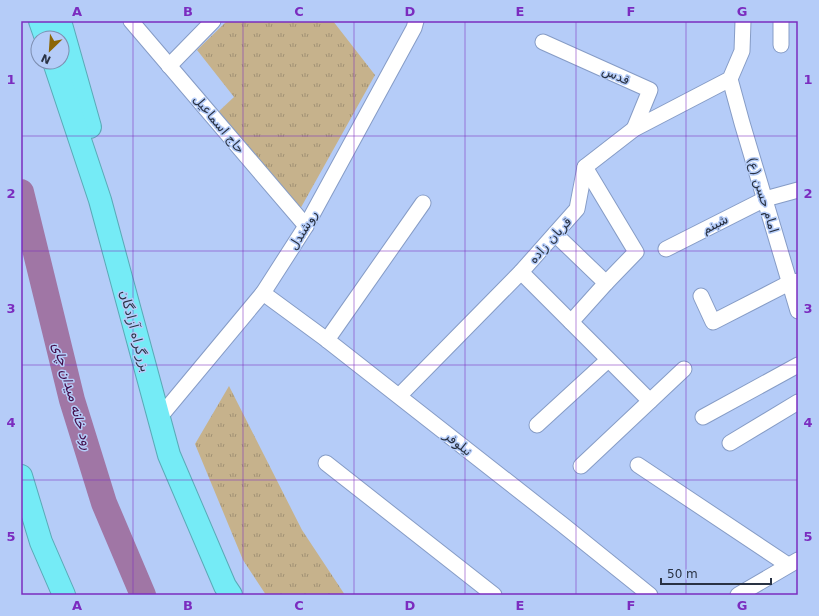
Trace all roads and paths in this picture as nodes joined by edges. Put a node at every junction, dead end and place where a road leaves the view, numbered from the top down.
1 (60, 21) edge
2 (131, 21) edge
3 (213, 21) edge
4 (416, 21) edge
5 (743, 21) edge
6 (780, 21) edge
7 (543, 42) dead end
8 (781, 45) dead end
9 (169, 66) junction
10 (57, 70) edge
11 (730, 79) junction
12 (634, 129) junction
13 (585, 167) junction
14 (798, 190) edge
15 (765, 199) junction
16 (100, 200) junction
17 (423, 203) dead end
18 (306, 226) junction
19 (555, 234) junction
20 (666, 249) dead end
21 (521, 272) junction
22 (794, 282) edge
23 (606, 283) junction
24 (264, 293) junction
25 (701, 296) dead end
26 (798, 312) edge
27 (571, 322) junction
28 (327, 340) junction
29 (608, 360) junction
30 (798, 365) edge
31 (684, 369) dead end
32 (399, 396) junction
33 (650, 401) junction
34 (798, 402) edge
35 (702, 417) dead end
36 (159, 418) junction
37 (537, 425) dead end
38 (730, 443) dead end
39 (326, 462) dead end
40 (638, 465) dead end
41 (581, 466) dead end
42 (21, 476) edge
43 (793, 562) edge
44 (64, 595) edge
45 (231, 595) edge
46 (494, 595) edge
47 (650, 595) edge
48 (738, 595) edge

1 - 16 highway
2 - 9 street, حاج اسماعیل
3 - 9 street
4 - 18 street, روشندل
5 - 11 street
6 - 8 street
7 - 12 street, قدس
9 - 18 street, حاج اسماعیل
10 - 16 highway, بزرگراه آزادگان
11 - 12 street
11 - 15 street, امام حسن (ع)
12 - 13 street
13 - 19 street, قربان زاده
13 - 23 street
14 - 15 street, شبنم
15 - 20 street, شبنم
15 - 22 street, امام حسن (ع)
16 - 36 highway, بزرگراه آزادگان
17 - 28 street
18 - 24 street, روشندل
19 - 21 street, قربان زاده
19 - 23 street
21 - 27 street
21 - 32 street, قربان زاده
22 - 25 street
22 - 26 street, امام حسن (ع)
23 - 27 street
24 - 28 street, نیلوفر
24 - 36 street, روشندل
27 - 29 street
28 - 32 street, نیلوفر
29 - 33 street
29 - 37 street
30 - 35 street
31 - 33 street
32 - 47 street, نیلوفر
33 - 41 street
34 - 38 street
36 - 45 highway, بزرگراه آزادگان
39 - 46 street
40 - 43 street
42 - 44 highway
43 - 48 street

